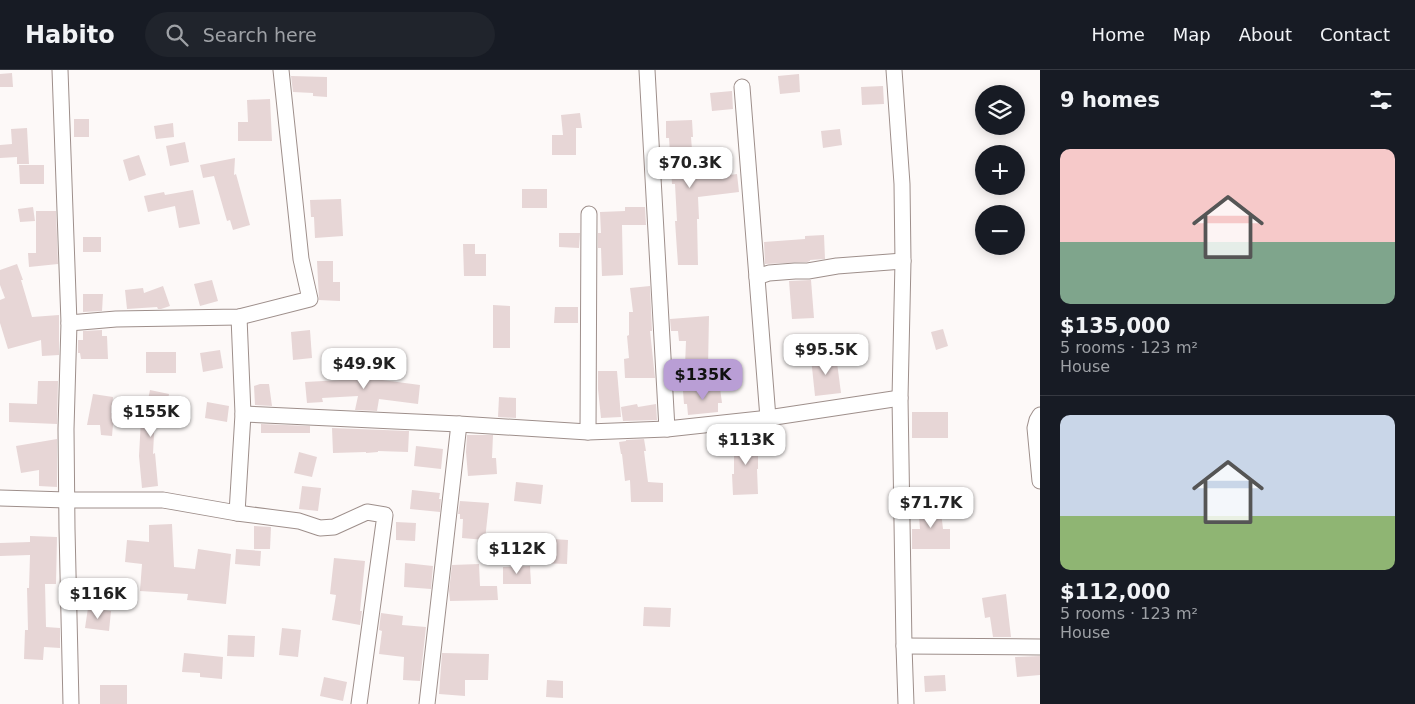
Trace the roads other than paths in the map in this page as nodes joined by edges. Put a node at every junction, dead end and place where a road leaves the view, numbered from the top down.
1 (60, 70) edge
2 (281, 70) edge
3 (647, 70) edge
4 (894, 70) edge
5 (742, 87) dead end
6 (588, 214) dead end
7 (903, 261) junction
8 (757, 277) junction
9 (239, 317) junction
10 (69, 323) junction
11 (900, 398) junction
12 (243, 414) junction
13 (1040, 416) edge
14 (768, 418) junction
15 (459, 424) junction
16 (667, 429) junction
17 (588, 432) junction
18 (1040, 481) edge
19 (0, 498) edge
20 (67, 500) junction
21 (237, 513) junction
22 (904, 646) junction
23 (1040, 647) edge
24 (71, 704) edge
25 (358, 704) edge
26 (427, 704) edge
27 (906, 704) edge

1 - 10 street
2 - 9 street
3 - 16 street
4 - 7 street
5 - 8 street
6 - 17 street
7 - 8 street
7 - 11 street
8 - 14 street
9 - 10 street
9 - 12 street
10 - 20 street
11 - 14 street
11 - 22 street
12 - 15 street
12 - 21 street
13 - 18 street
14 - 16 street
15 - 17 street
15 - 26 street
16 - 17 street
19 - 20 street
20 - 21 street
20 - 24 street
21 - 25 street
22 - 23 street
22 - 27 street

